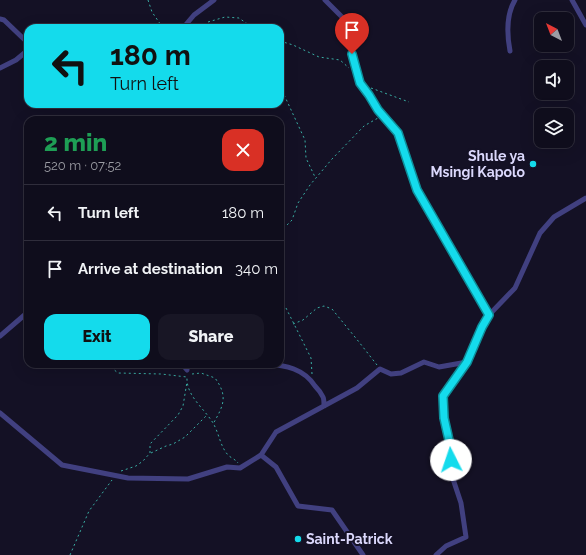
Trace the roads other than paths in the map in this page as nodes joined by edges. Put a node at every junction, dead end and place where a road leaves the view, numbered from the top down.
1 (214, 0) edge
2 (325, 0) edge
3 (515, 0) edge
4 (572, 0) edge
5 (0, 19) edge
6 (186, 24) edge
7 (586, 25) edge
8 (24, 39) edge
9 (510, 51) dead end
10 (24, 53) edge
11 (0, 68) edge
12 (586, 198) edge
13 (24, 315) edge
14 (489, 315) junction
15 (0, 336) edge
16 (467, 362) junction
17 (284, 366) edge
18 (324, 406) junction
19 (0, 413) edge
20 (261, 456) junction
21 (363, 555) edge
22 (436, 555) edge

1 - 6 street
2 - 14 street
3 - 9 street
4 - 7 street
5 - 8 street
10 - 11 street
12 - 14 street
13 - 15 street
14 - 16 street
16 - 18 street
16 - 22 street
17 - 18 street
18 - 20 street
19 - 20 street
20 - 21 street

